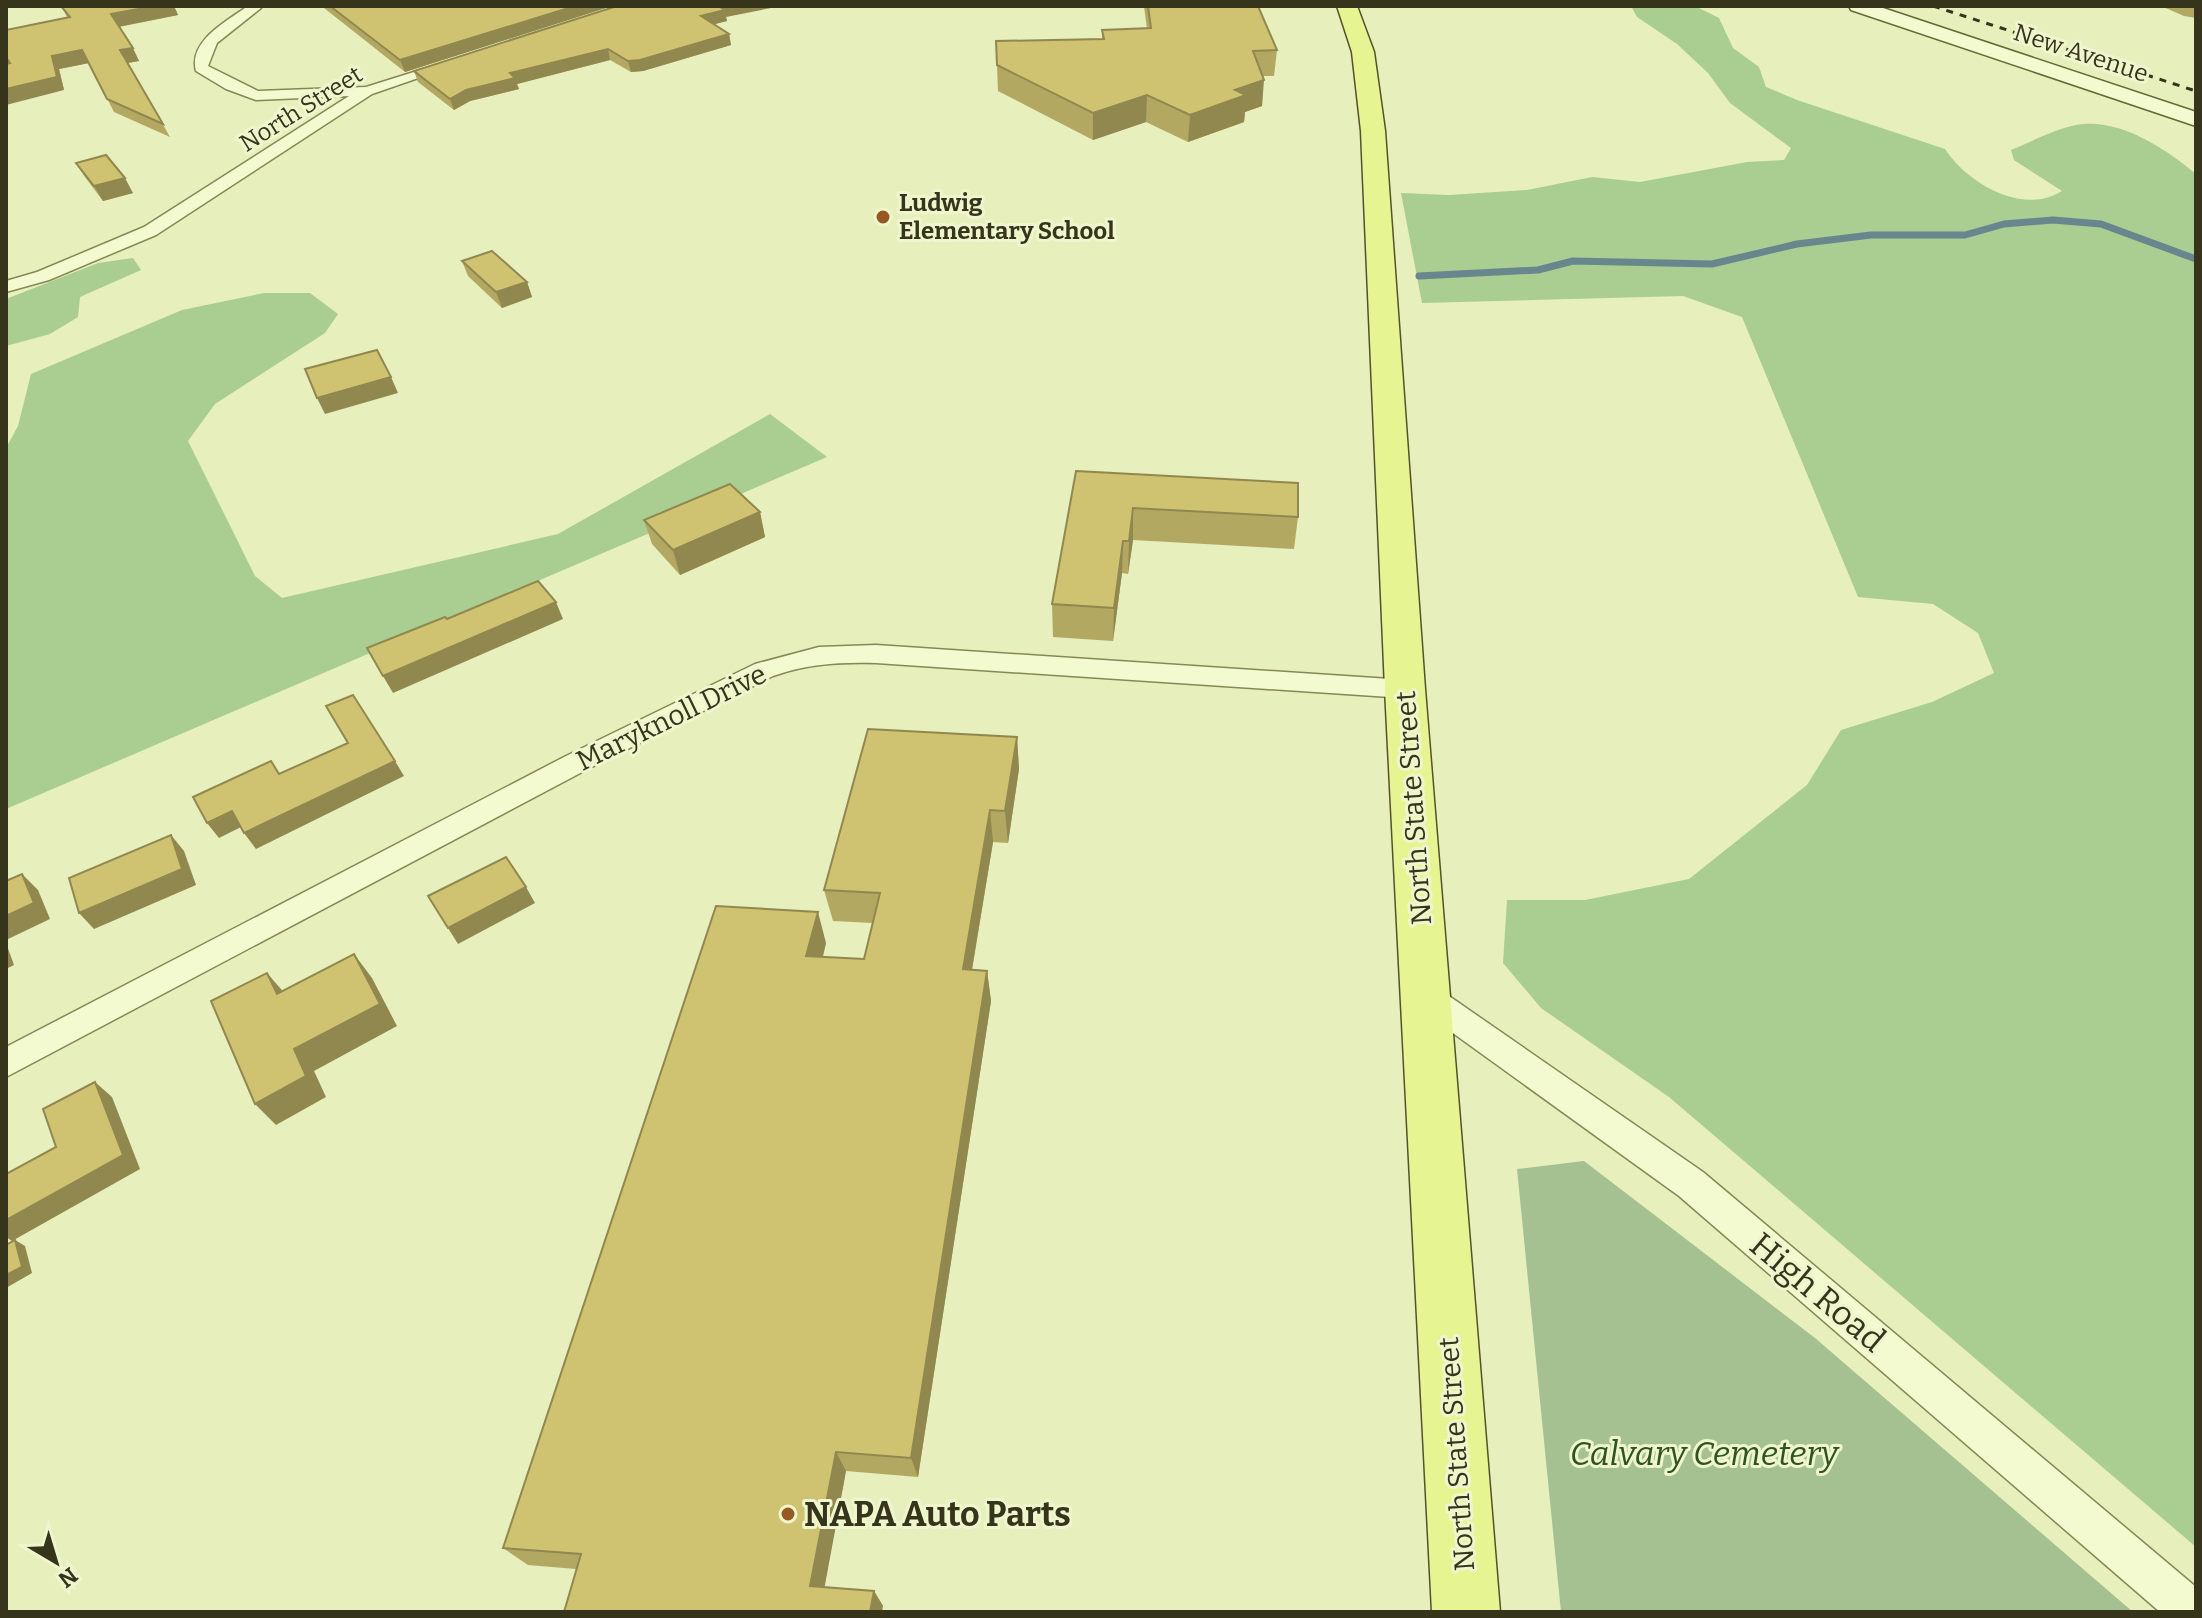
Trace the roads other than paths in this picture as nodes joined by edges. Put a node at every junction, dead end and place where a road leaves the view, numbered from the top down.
1 (1347, 6) edge
2 (1858, 6) edge
3 (256, 7) edge
4 (458, 62) edge
5 (367, 91) junction
6 (2196, 119) edge
7 (6, 287) edge
8 (1405, 689) junction
9 (1425, 996) junction
10 (6, 1063) edge
11 (1466, 1612) edge
12 (2193, 1612) edge

1 - 8 main road, North State Street
2 - 6 main road, New Avenue
3 - 5 street
4 - 5 street, North Street
5 - 7 street, North Street
8 - 9 main road, North State Street
8 - 10 street, Maryknoll Drive
9 - 11 main road, North State Street
9 - 12 street, High Road

